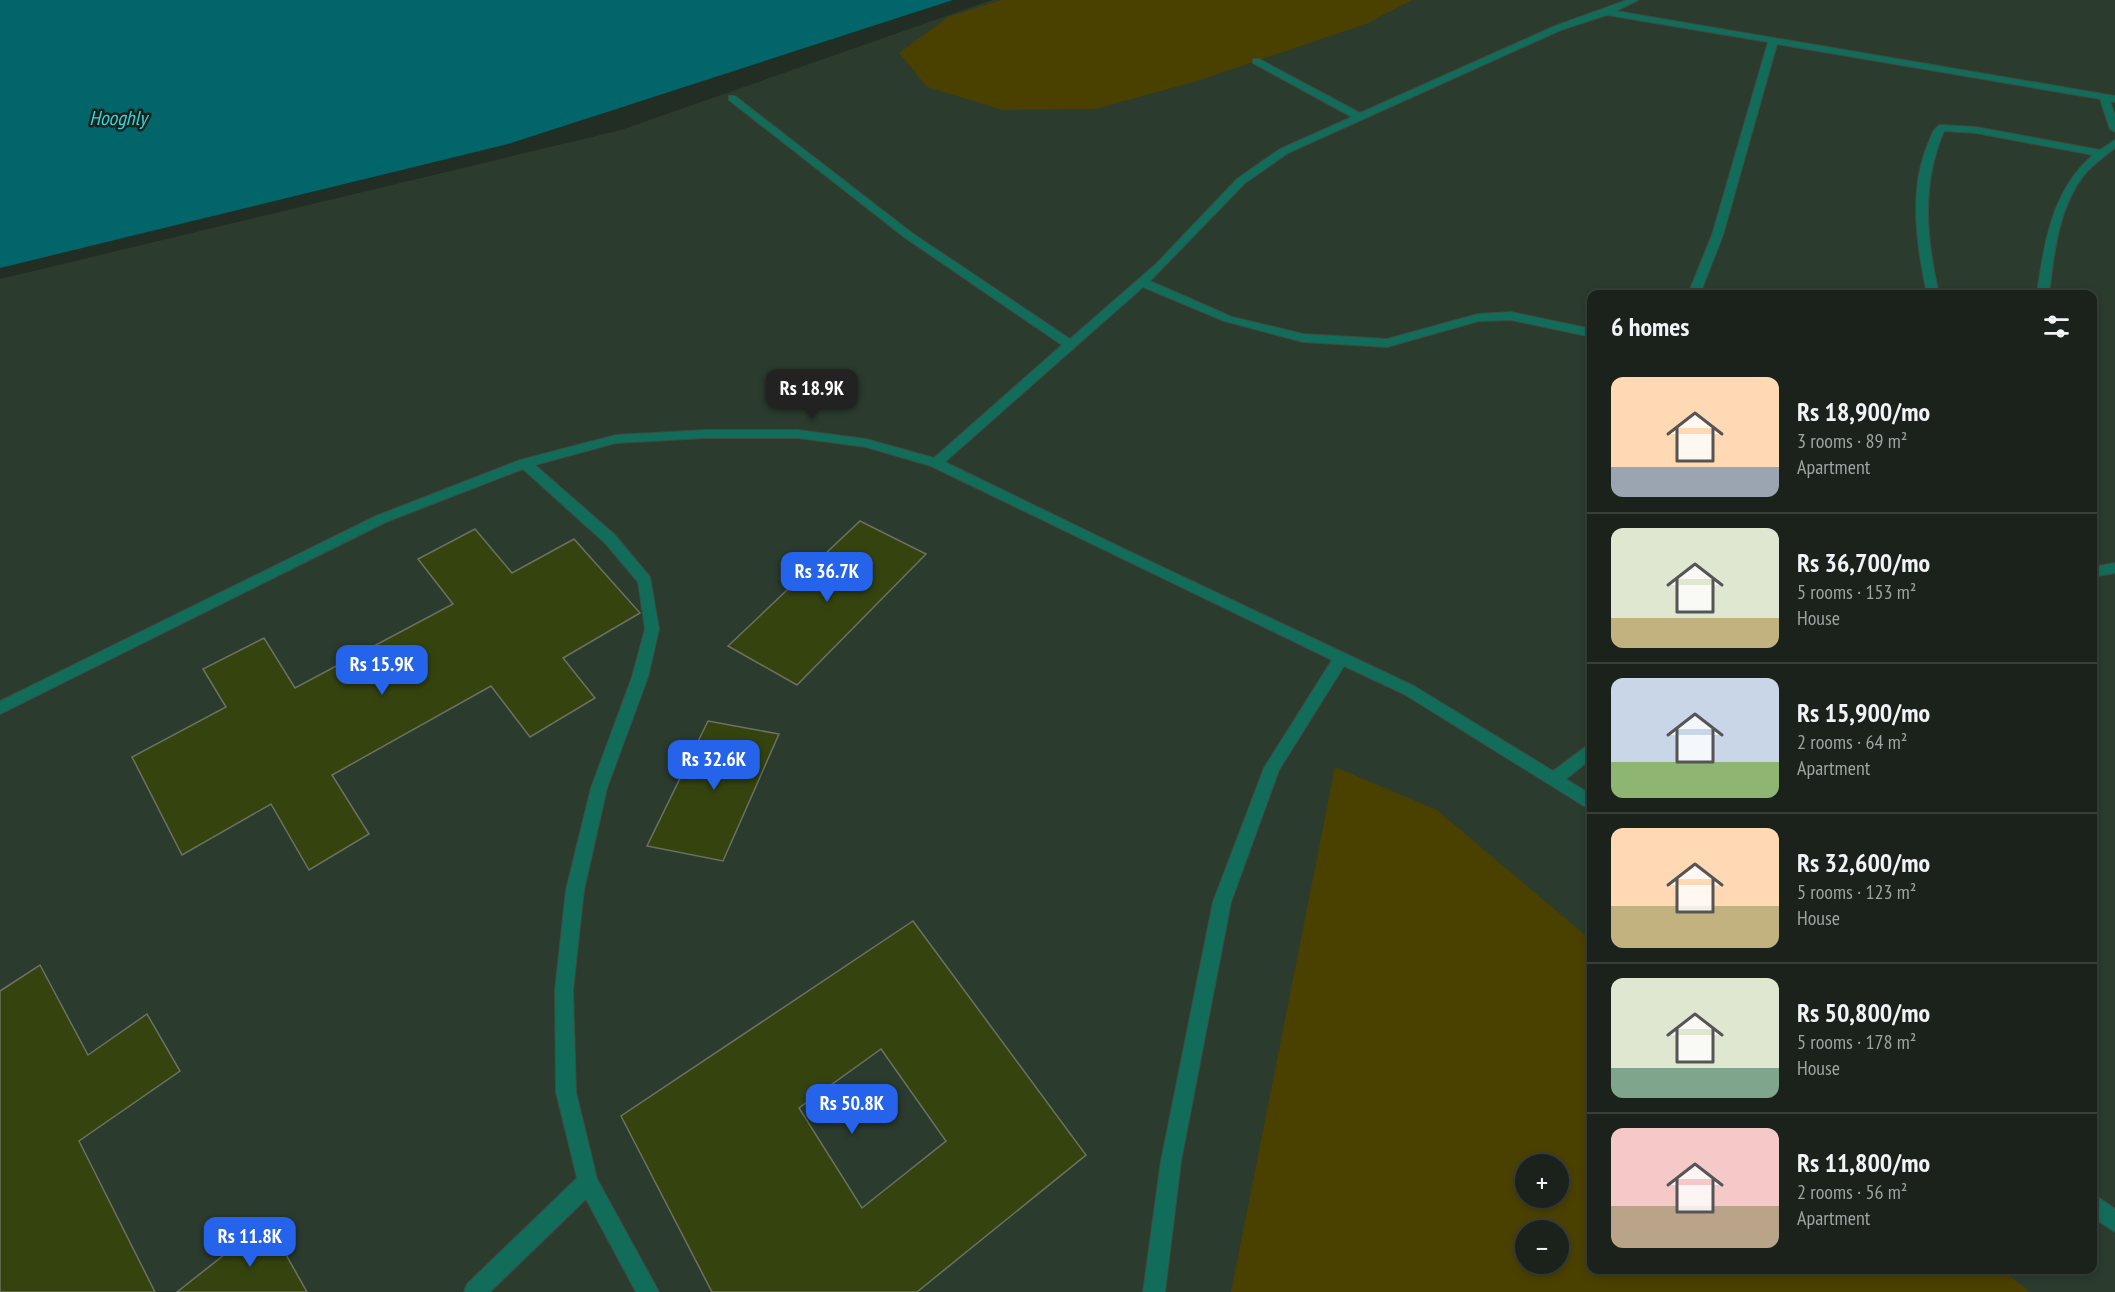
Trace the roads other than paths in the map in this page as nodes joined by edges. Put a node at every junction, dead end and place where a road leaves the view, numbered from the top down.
1 (1634, 0) edge
2 (1607, 12) junction
3 (1773, 41) junction
4 (1256, 61) dead end
5 (2104, 97) junction
6 (732, 98) dead end
7 (2115, 99) edge
8 (1360, 117) junction
9 (2115, 129) edge
10 (2115, 143) edge
11 (2103, 153) junction
12 (1142, 282) junction
13 (1695, 290) edge
14 (1932, 290) edge
15 (2043, 290) edge
16 (1587, 332) edge
17 (1070, 345) junction
18 (525, 463) junction
19 (936, 463) junction
20 (2115, 568) edge
21 (2097, 571) edge
22 (1342, 657) junction
23 (0, 708) edge
24 (1587, 752) edge
25 (1555, 779) junction
26 (1587, 801) edge
27 (588, 1182) junction
28 (2097, 1207) edge
29 (2115, 1222) edge
30 (475, 1292) edge
31 (648, 1292) edge
32 (1154, 1292) edge

1 - 2 street
2 - 3 street
2 - 8 street
3 - 5 street
3 - 13 street
4 - 8 street
5 - 7 street
5 - 9 street
6 - 17 street
8 - 12 street
10 - 11 street
11 - 14 street
11 - 15 street
12 - 16 street
12 - 17 street
17 - 19 street
18 - 19 street
18 - 23 street
18 - 27 street
19 - 22 street
20 - 21 street
22 - 25 street
22 - 32 street
24 - 25 street
25 - 26 street
27 - 30 street
27 - 31 street
28 - 29 street

